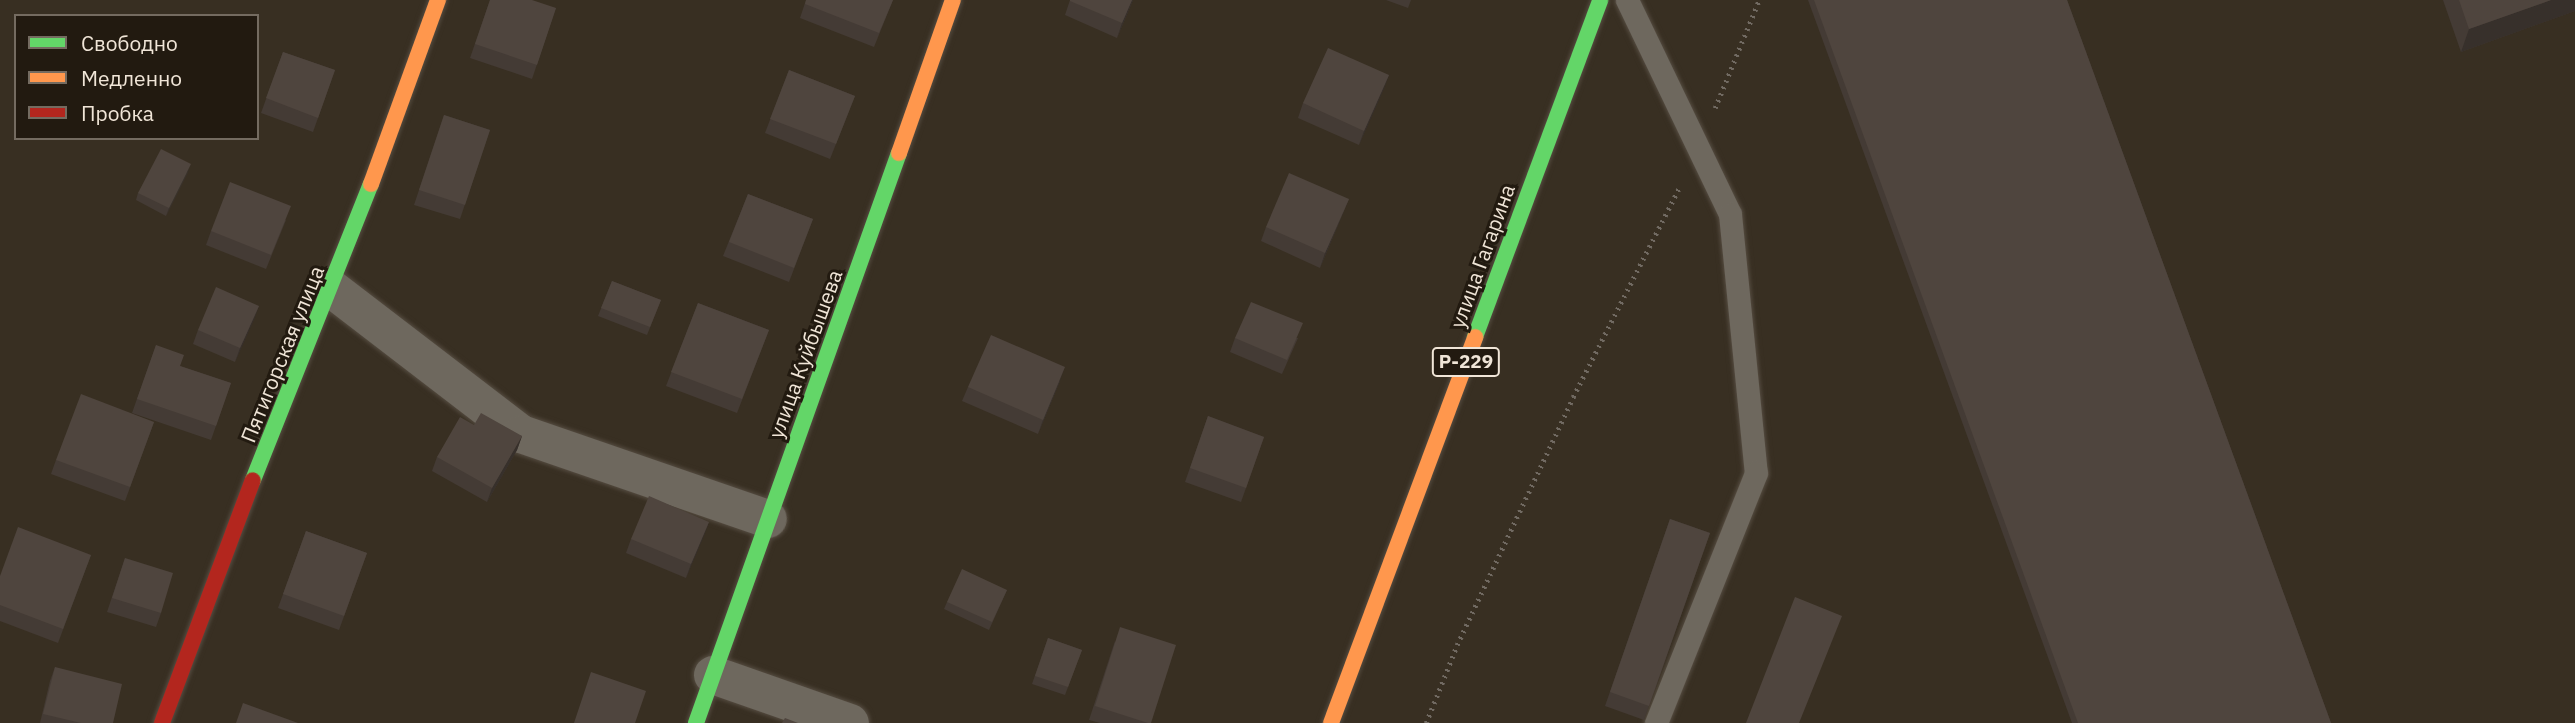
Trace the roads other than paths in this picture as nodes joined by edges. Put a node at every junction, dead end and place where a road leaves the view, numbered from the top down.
1 (438, 0) edge
2 (953, 0) edge
3 (1600, 0) edge
4 (1627, 0) edge
5 (332, 289) junction
6 (768, 519) junction
7 (713, 675) junction
8 (162, 723) edge
9 (696, 723) edge
10 (850, 723) edge
11 (1331, 723) edge
12 (1656, 723) edge

1 - 5 street, Пятигорская улица
2 - 6 street, улица Куйбышева
3 - 11 street, улица Гагарина / Р-229
4 - 12 lane
5 - 6 street
5 - 8 street, Пятигорская улица
6 - 7 street, улица Куйбышева
7 - 9 street, улица Куйбышева
7 - 10 street

